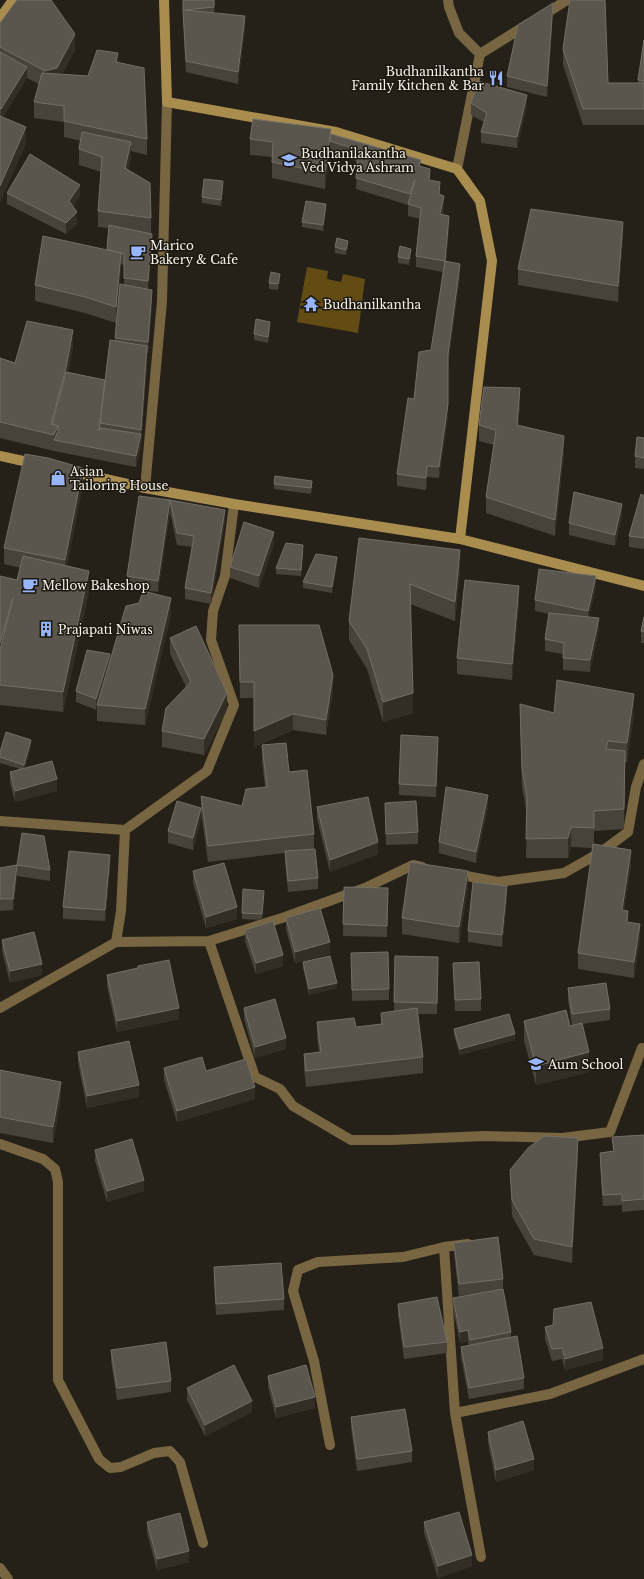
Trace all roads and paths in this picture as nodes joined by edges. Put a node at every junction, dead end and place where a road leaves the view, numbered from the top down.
1 (13, 0) edge
2 (164, 0) edge
3 (448, 0) edge
4 (567, 0) edge
5 (0, 18) edge
6 (480, 54) junction
7 (167, 102) junction
8 (457, 168) junction
9 (0, 456) edge
10 (46, 466) edge
11 (61, 470) edge
12 (145, 488) junction
13 (234, 504) junction
14 (460, 538) junction
15 (644, 586) edge
16 (644, 764) edge
17 (0, 821) edge
18 (125, 830) junction
19 (428, 868) edge
20 (444, 871) edge
21 (209, 941) junction
22 (116, 942) junction
23 (0, 1008) edge
24 (644, 1048) edge
25 (0, 1144) edge
26 (474, 1243) edge
27 (444, 1247) junction
28 (644, 1360) edge
29 (455, 1413) junction
30 (330, 1446) dead end
31 (203, 1543) dead end
32 (481, 1557) dead end
33 (0, 1568) edge
34 (8, 1579) edge

1 - 5 street
2 - 7 street
3 - 6 street
4 - 6 street
6 - 8 street
7 - 8 street
7 - 12 street
8 - 14 street
9 - 10 street
11 - 12 street
12 - 13 street
13 - 14 street
13 - 18 street
14 - 15 street
16 - 20 street
17 - 18 street
18 - 22 street
19 - 21 street
21 - 22 street
21 - 24 street
22 - 23 street
25 - 31 street
26 - 27 street
27 - 29 street
27 - 30 street
28 - 29 street
29 - 32 street
33 - 34 street

